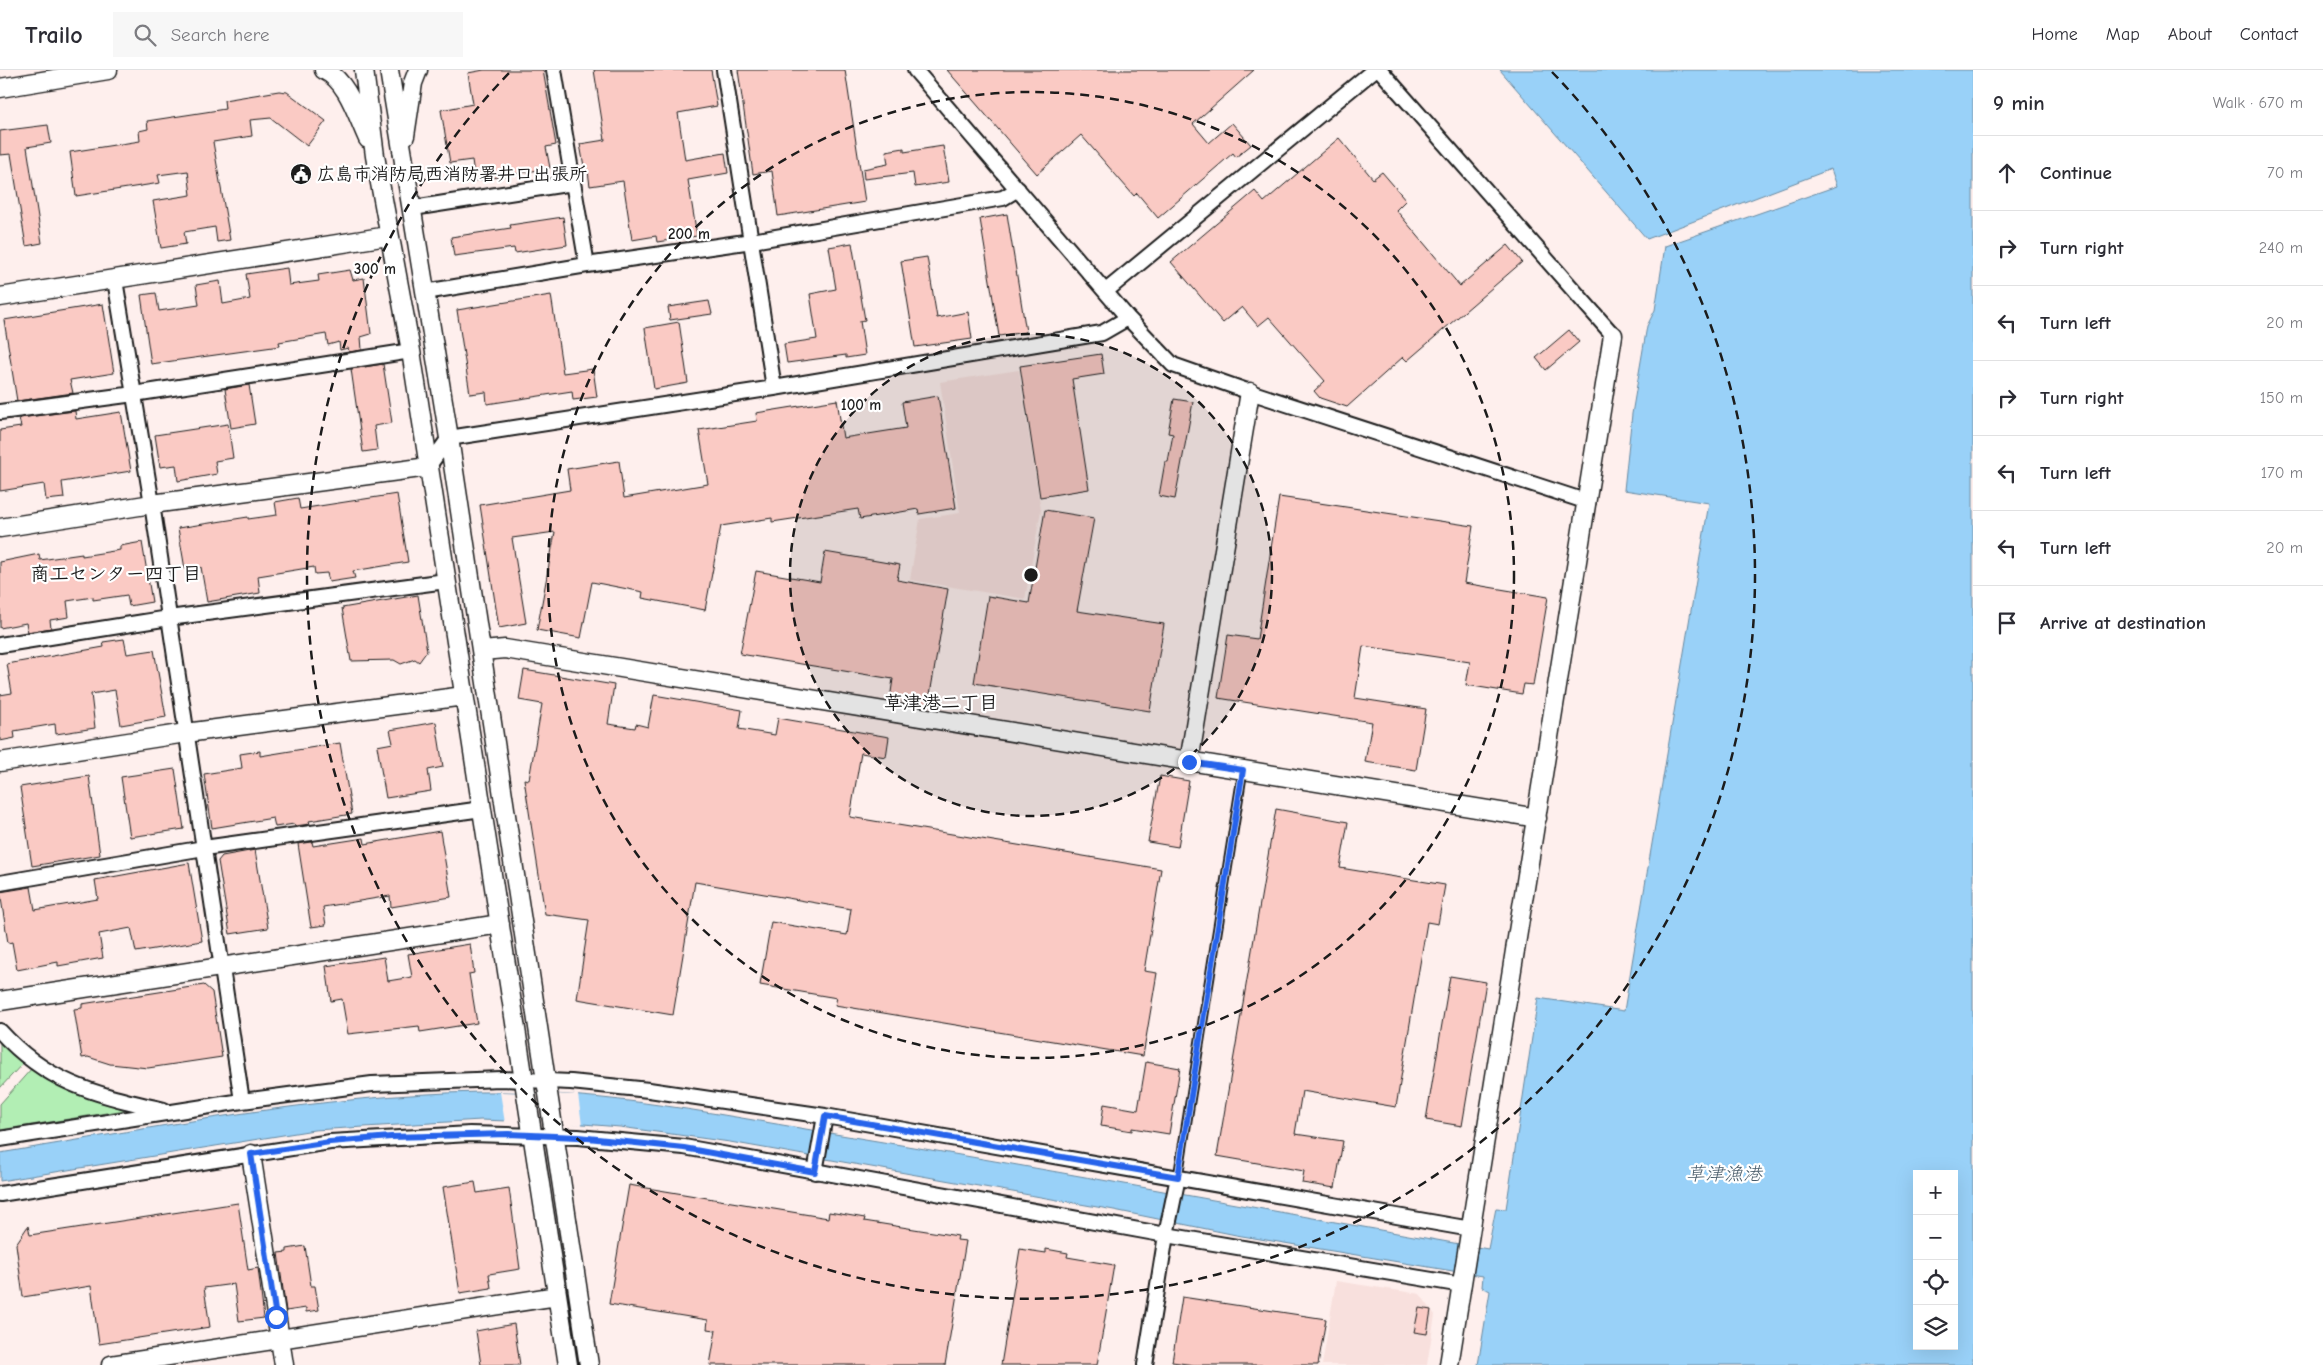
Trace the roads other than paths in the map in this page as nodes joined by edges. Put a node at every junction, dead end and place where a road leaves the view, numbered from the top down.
1 (108, 70) edge
2 (324, 70) edge
3 (364, 70) edge
4 (389, 70) edge
5 (418, 70) edge
6 (554, 70) edge
7 (724, 70) edge
8 (915, 70) edge
9 (1374, 70) edge
10 (1380, 70) edge
11 (0, 88) edge
12 (403, 152) junction
13 (375, 156) junction
14 (573, 183) junction
15 (1018, 188) junction
16 (413, 208) junction
17 (388, 236) junction
18 (752, 241) junction
19 (587, 265) junction
20 (115, 280) junction
21 (1106, 291) junction
22 (425, 292) junction
23 (0, 297) edge
24 (1128, 318) junction
25 (1613, 335) joint
26 (411, 351) junction
27 (774, 388) junction
28 (1250, 392) junction
29 (134, 394) junction
30 (0, 412) edge
31 (449, 438) junction
32 (428, 467) junction
33 (1588, 502) junction
34 (152, 504) junction
35 (0, 528) edge
36 (446, 582) junction
37 (169, 618) junction
38 (0, 645) edge
39 (482, 651) junction
40 (464, 696) junction
41 (186, 733) junction
42 (0, 762) edge
43 (1189, 762) junction
44 (1243, 770) junction
45 (482, 809) junction
46 (1537, 818) junction
47 (204, 848) junction
48 (0, 883) edge
49 (500, 924) junction
50 (221, 966) junction
51 (0, 1001) edge
52 (0, 1031) edge
53 (525, 1086) junction
54 (547, 1088) junction
55 (242, 1101) junction
56 (170, 1112) junction
57 (824, 1122) junction
58 (531, 1129) junction
59 (554, 1130) junction
60 (0, 1139) edge
61 (251, 1154) junction
62 (816, 1166) junction
63 (1177, 1183) junction
64 (0, 1194) edge
65 (1167, 1230) junction
66 (1470, 1234) junction
67 (1462, 1282) junction
68 (557, 1296) junction
69 (280, 1339) junction
70 (111, 1365) edge
71 (284, 1365) edge
72 (568, 1365) edge
73 (590, 1365) edge
74 (1145, 1365) edge
75 (1449, 1365) edge

1 - 11 street
2 - 13 street
3 - 13 street
4 - 12 street
5 - 12 street
6 - 14 street
7 - 18 street
8 - 15 street
9 - 21 street
10 - 25 street
12 - 16 street
13 - 17 street
14 - 16 street
14 - 19 street
15 - 18 street
15 - 21 street
16 - 22 street
17 - 20 street
17 - 26 street
18 - 19 street
18 - 27 street
19 - 22 street
20 - 23 street
20 - 29 street
21 - 24 street
22 - 31 street
24 - 27 street
24 - 28 street
25 - 33 street
26 - 29 street
26 - 32 street
27 - 31 street
28 - 33 street
28 - 43 street
29 - 30 street
29 - 34 street
31 - 32 street
31 - 39 street
32 - 34 street
32 - 36 street
33 - 46 street
34 - 35 street
34 - 37 street
36 - 37 street
36 - 40 street
37 - 38 street
37 - 41 street
39 - 43 street
39 - 54 street
40 - 41 street
40 - 45 street
41 - 42 street
41 - 47 street
43 - 44 street
44 - 46 street
44 - 63 lane
45 - 47 street
45 - 49 street
46 - 66 street
47 - 48 street
47 - 50 street
49 - 50 street
49 - 53 street
50 - 51 street
50 - 55 street
52 - 56 street
53 - 54 street
53 - 55 street
53 - 58 street
54 - 57 street
54 - 59 street
55 - 56 street
56 - 60 street
57 - 62 street
57 - 63 street
58 - 59 street
58 - 61 street
58 - 68 street
59 - 62 street
59 - 73 street
61 - 64 street
61 - 69 street
62 - 65 street
63 - 65 street
63 - 66 street
65 - 67 street
65 - 74 street
66 - 67 street
67 - 75 street
68 - 69 street
68 - 72 street
69 - 70 street
69 - 71 street

